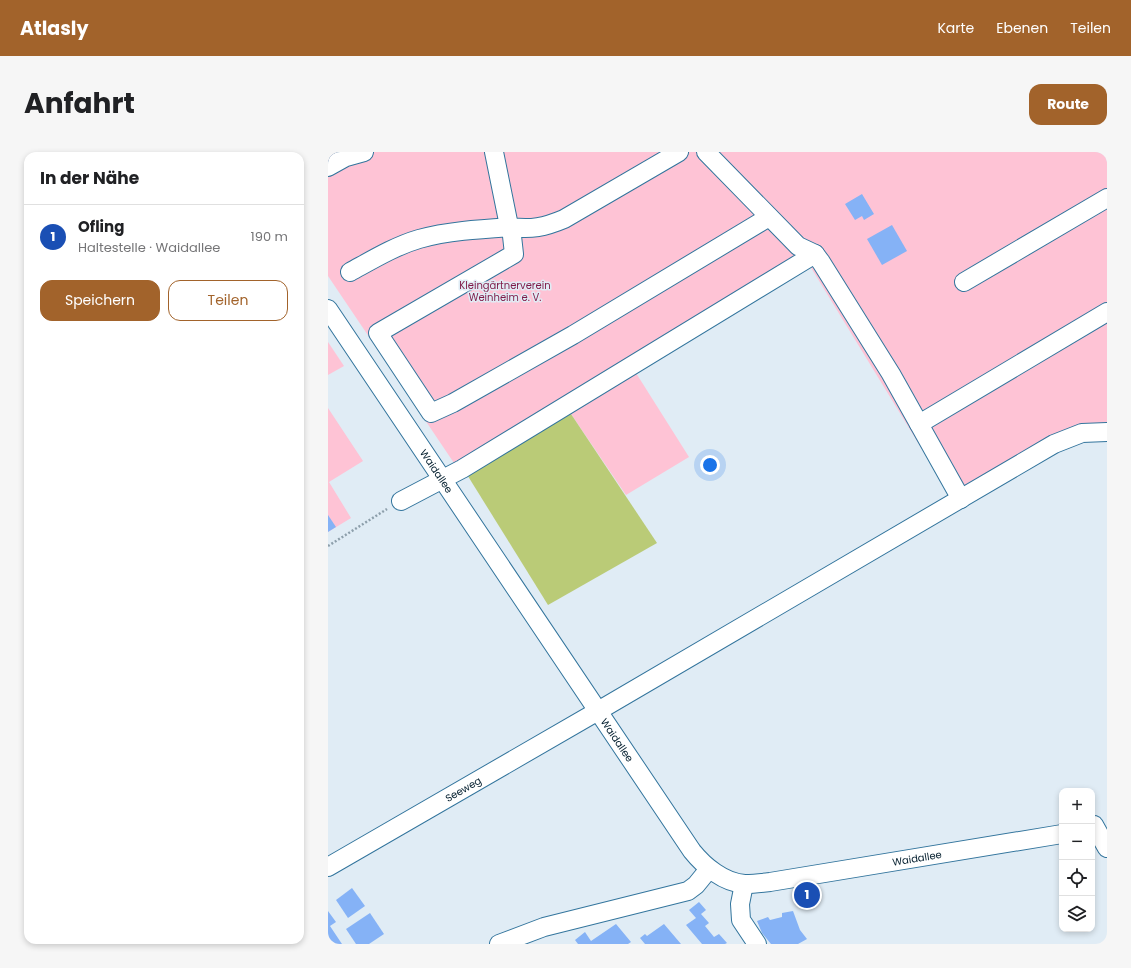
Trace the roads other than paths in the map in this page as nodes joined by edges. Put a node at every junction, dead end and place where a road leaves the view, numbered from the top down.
1 (364, 152) edge
2 (494, 152) edge
3 (679, 152) edge
4 (706, 152) edge
5 (328, 167) edge
6 (1107, 198) edge
7 (769, 217) junction
8 (511, 227) junction
9 (815, 254) junction
10 (350, 272) dead end
11 (964, 282) dead end
12 (328, 309) edge
13 (1107, 312) edge
14 (919, 424) junction
15 (1107, 432) edge
16 (443, 478) junction
17 (961, 499) junction
18 (401, 500) road end
19 (598, 711) junction
20 (1098, 823) edge
21 (1059, 834) edge
22 (1107, 848) edge
23 (328, 867) edge
24 (709, 869) junction
25 (744, 884) junction
26 (499, 944) edge
27 (757, 944) edge

1 - 5 street
2 - 8 street
3 - 8 street
4 - 7 street
6 - 11 street
7 - 8 street
7 - 9 street
8 - 10 street
9 - 14 street
9 - 16 street
12 - 16 street, Waidallee
13 - 14 street
14 - 17 street
15 - 17 street, Seeweg
16 - 18 street
16 - 19 street, Waidallee
17 - 19 street, Seeweg
19 - 23 street, Seeweg
19 - 24 street, Waidallee
20 - 22 street
21 - 25 street, Waidallee
24 - 25 street, Waidallee
24 - 26 street
25 - 27 street

